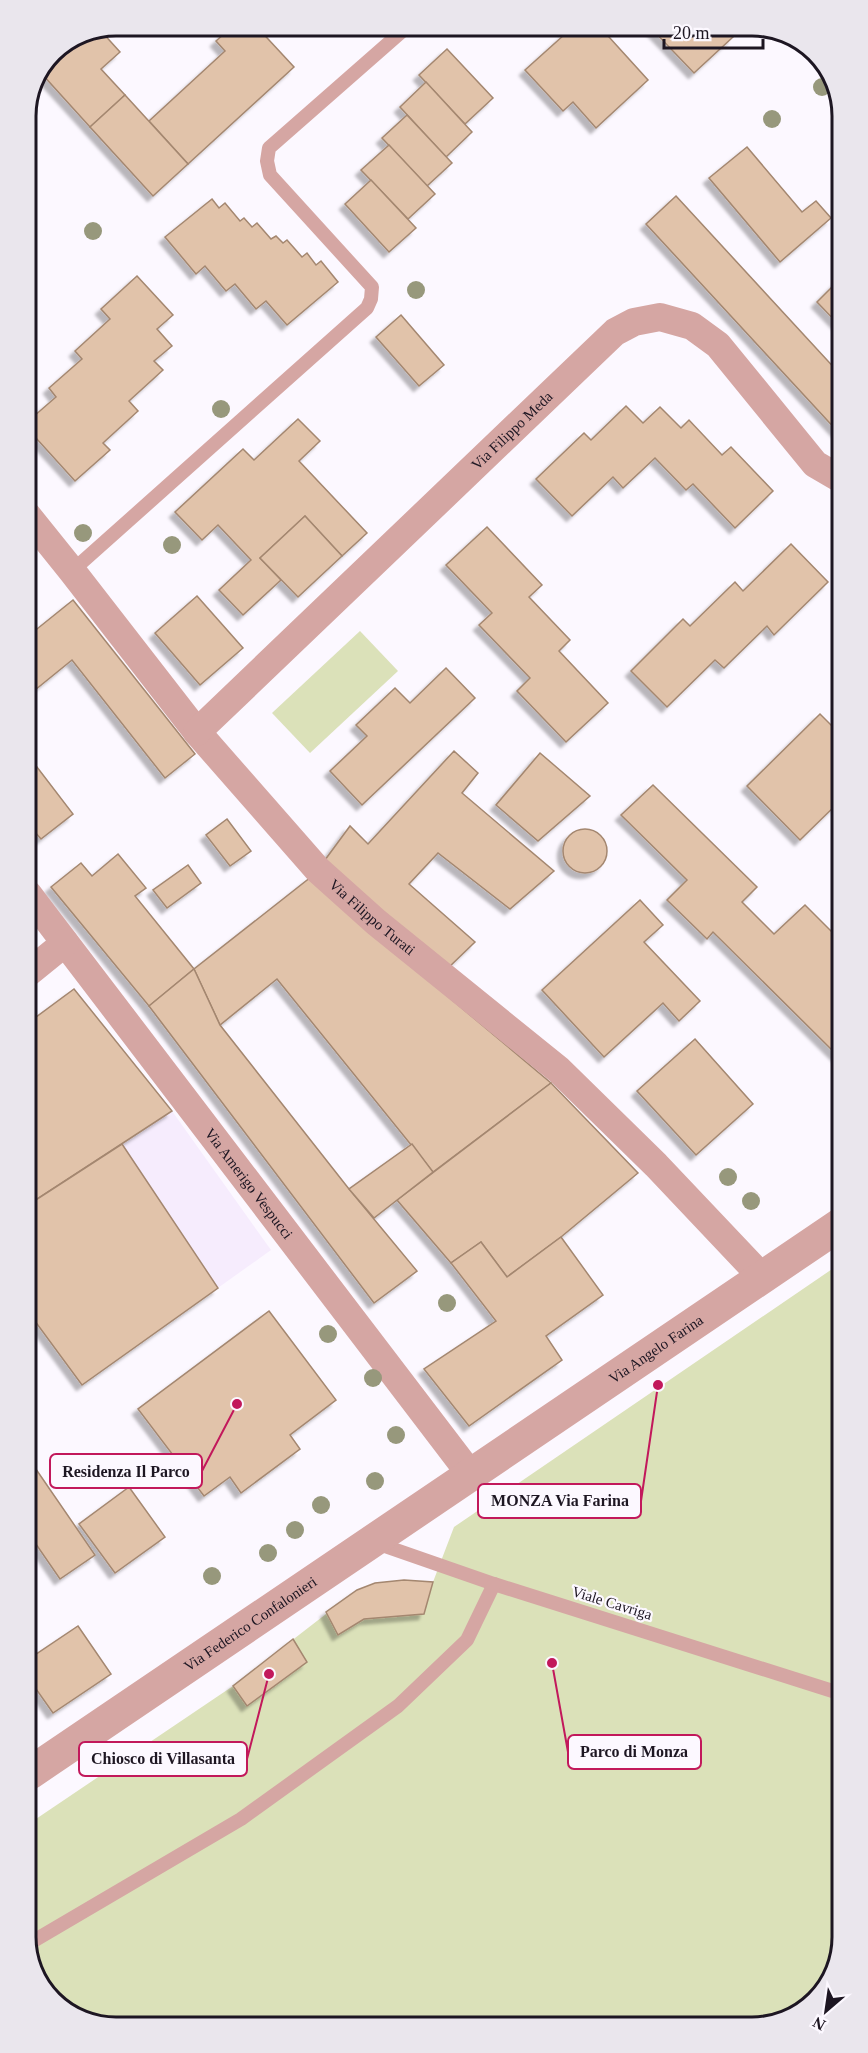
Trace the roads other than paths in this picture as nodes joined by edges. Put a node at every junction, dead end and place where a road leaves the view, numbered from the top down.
1 (397, 36) edge
2 (832, 474) edge
3 (36, 526) edge
4 (72, 571) junction
5 (197, 732) junction
6 (36, 905) edge
7 (65, 943) junction
8 (36, 967) edge
9 (832, 1230) edge
10 (762, 1277) junction
11 (471, 1475) junction
12 (372, 1541) junction
13 (494, 1584) junction
14 (832, 1691) edge
15 (36, 1769) edge
16 (36, 1939) edge

1 - 4 lane
2 - 5 street, Via Filippo Meda
3 - 4 street, Via Filippo Turati
4 - 5 street, Via Filippo Turati
5 - 10 street, Via Filippo Turati
6 - 7 street, Via Amerigo Vespucci
7 - 8 street
7 - 11 street, Via Amerigo Vespucci
9 - 10 street, Via Angelo Farina
10 - 11 street, Via Angelo Farina
11 - 12 street, Via Federico Confalonieri
12 - 13 lane, Viale Cavriga
12 - 15 street, Via Federico Confalonieri
13 - 14 lane, Viale Cavriga
13 - 16 lane

